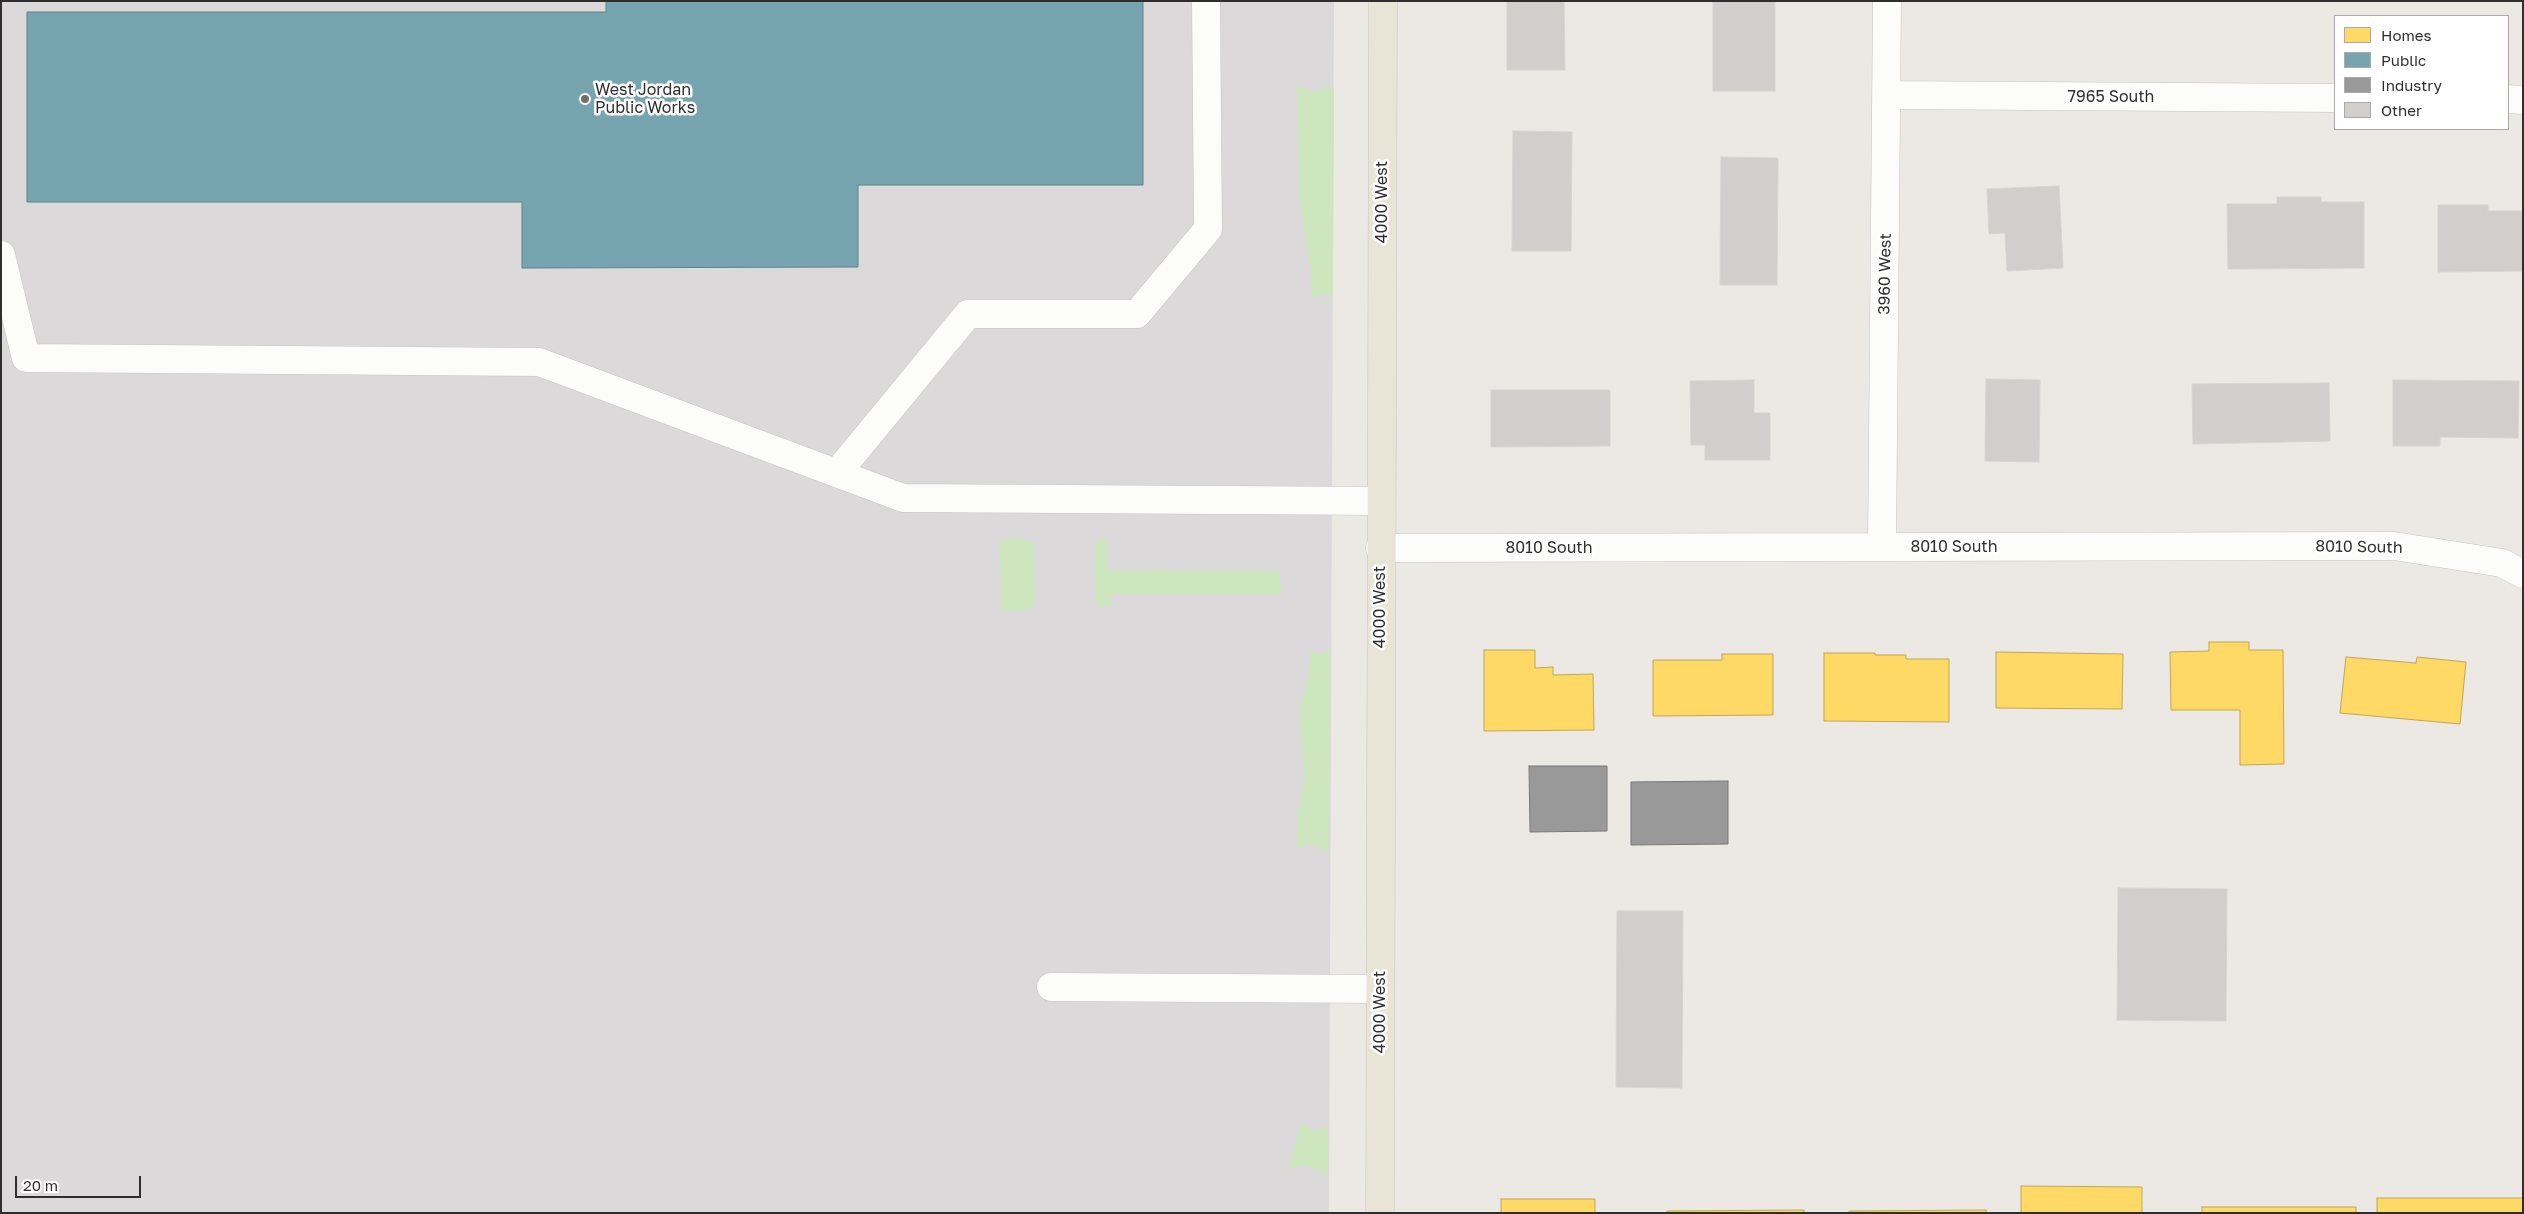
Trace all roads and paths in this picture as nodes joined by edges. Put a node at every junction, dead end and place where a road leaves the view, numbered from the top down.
1 (1206, 1) edge
2 (1383, 1) edge
3 (1887, 1) edge
4 (1888, 96) junction
5 (2334, 98) edge
6 (2509, 99) edge
7 (2523, 100) edge
8 (1, 255) edge
9 (837, 473) junction
10 (1380, 501) junction
11 (1882, 547) junction
12 (1380, 548) junction
13 (2523, 574) edge
14 (1051, 986) dead end
15 (1380, 989) junction
16 (1380, 1213) edge

1 - 9 street
2 - 10 main road, 4000 West
3 - 4 street, 3960 West
4 - 5 street, 7965 South
4 - 11 street, 3960 West
6 - 7 street
8 - 9 street
9 - 10 street
10 - 12 main road, 4000 West
11 - 12 street, 8010 South
11 - 13 street, 8010 South
12 - 15 main road, 4000 West
14 - 15 street
15 - 16 main road, 4000 West

